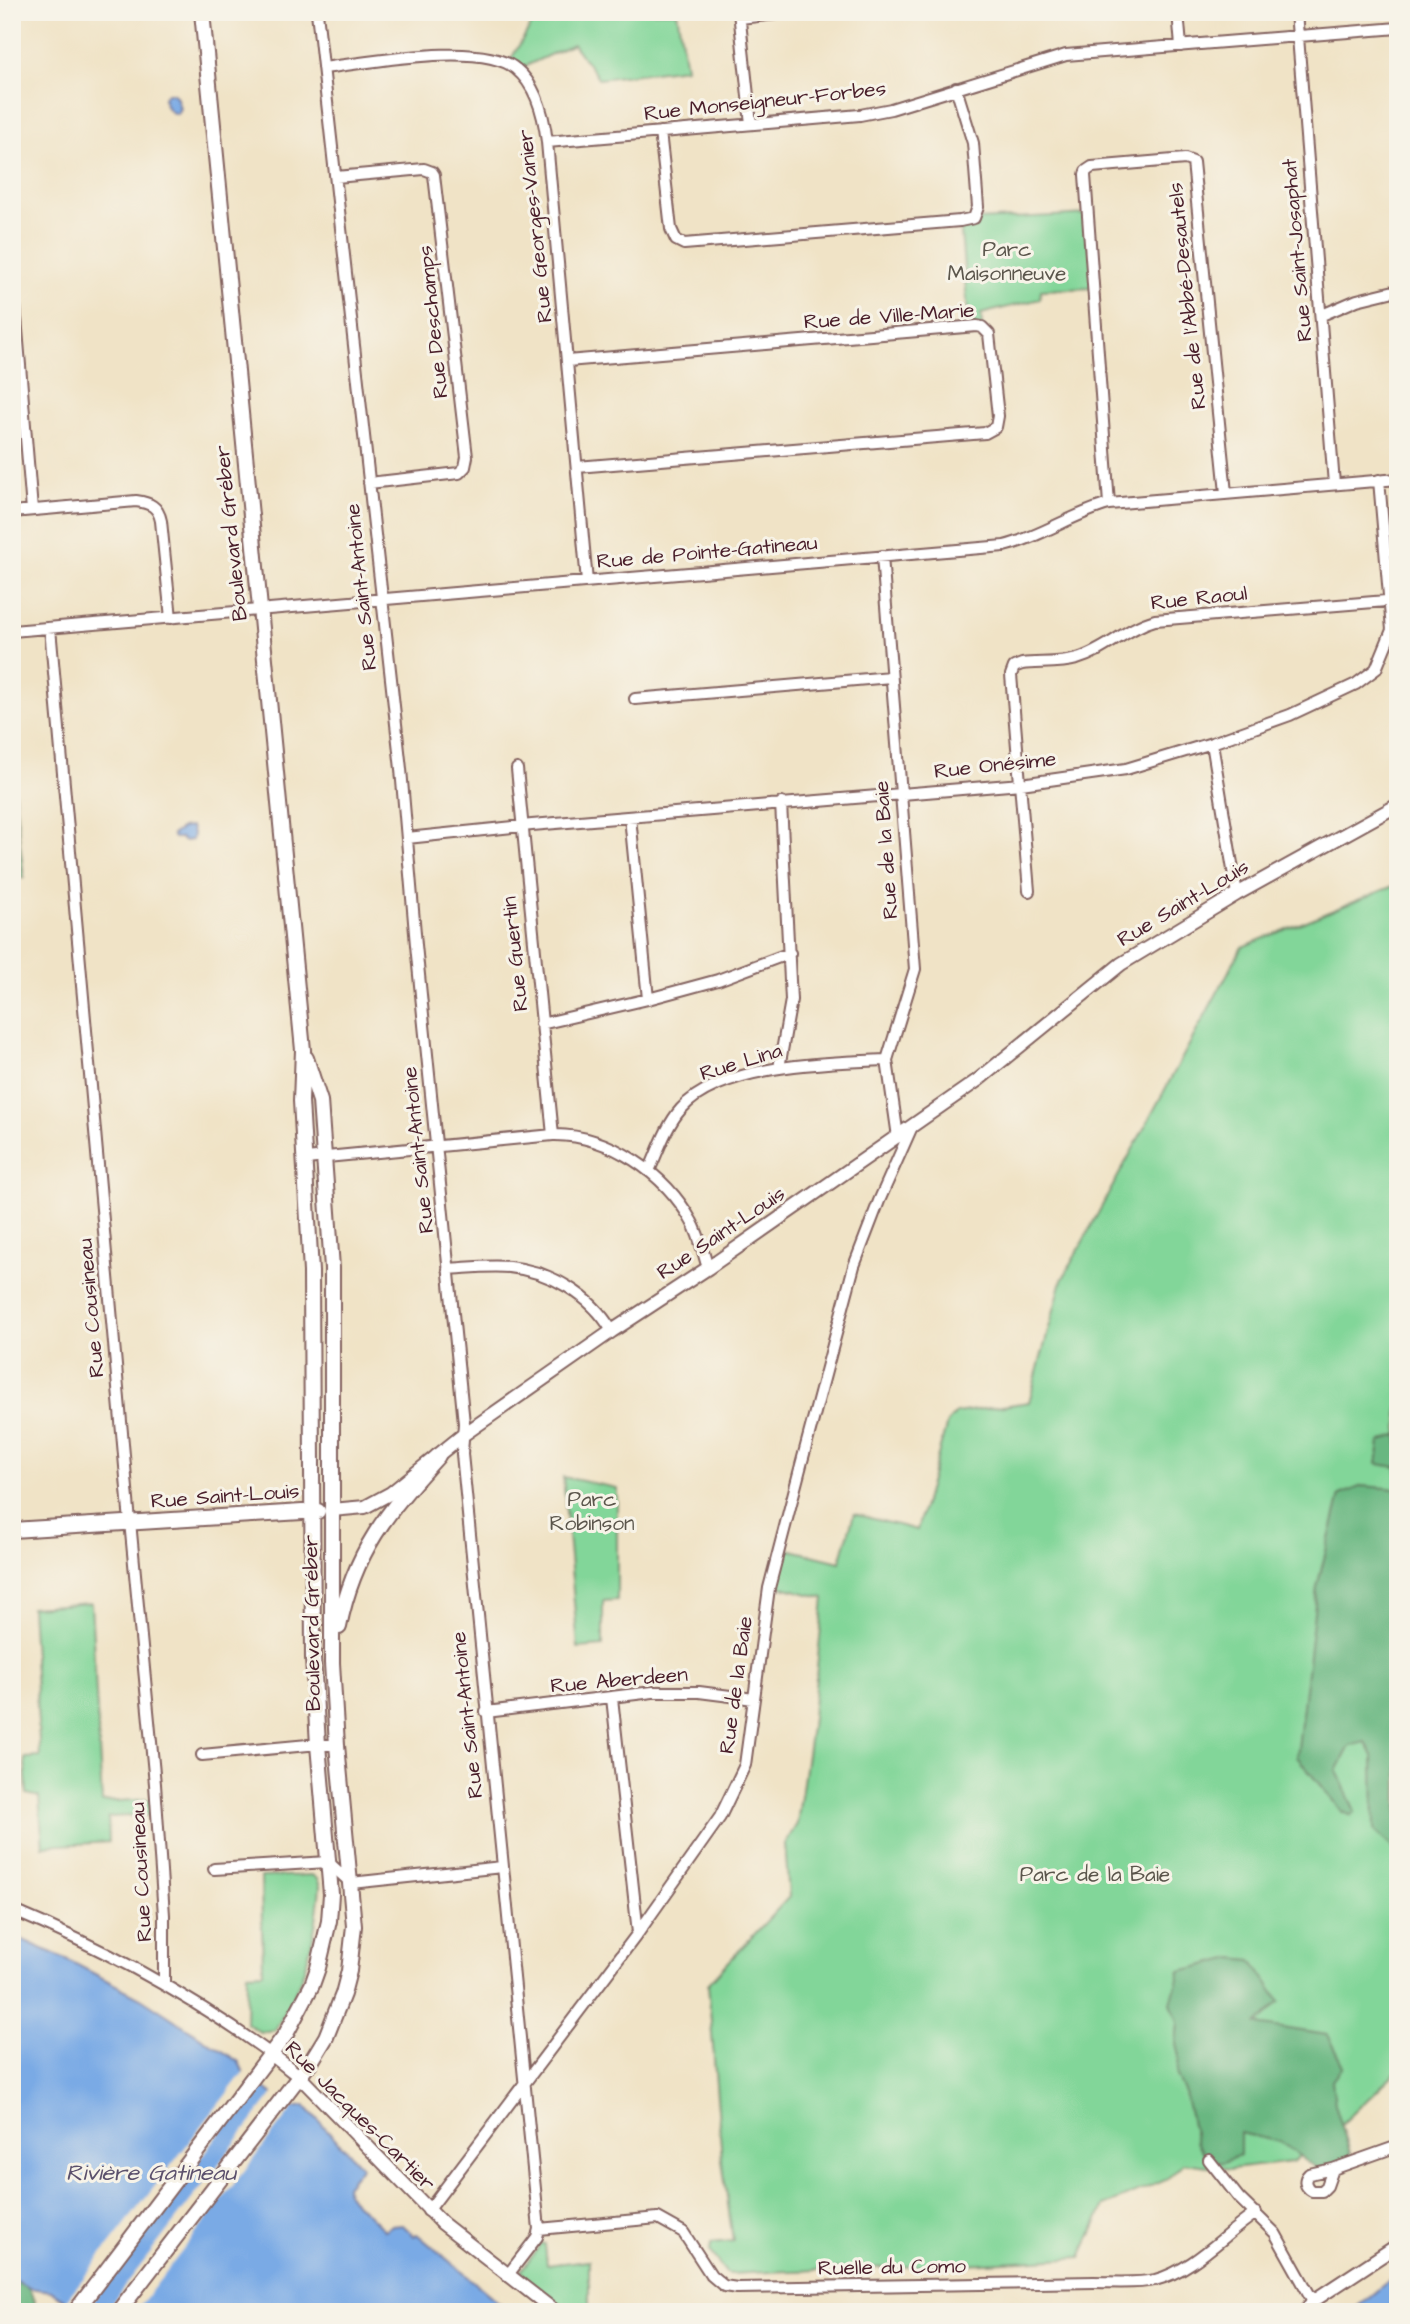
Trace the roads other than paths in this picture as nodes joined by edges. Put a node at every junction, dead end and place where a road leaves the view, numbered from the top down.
1 (201, 12) edge
2 (317, 12) edge
3 (796, 12) edge
4 (1178, 12) edge
5 (1296, 12) edge
6 (739, 15) edge
7 (1398, 27) edge
8 (1298, 36) junction
9 (1181, 46) junction
10 (323, 68) junction
11 (956, 88) junction
12 (751, 124) junction
13 (660, 132) junction
14 (547, 142) junction
15 (336, 177) junction
16 (12, 269) edge
17 (1398, 290) edge
18 (1322, 315) junction
19 (568, 361) junction
20 (577, 467) junction
21 (1398, 479) edge
22 (1378, 480) junction
23 (369, 482) junction
24 (1334, 484) junction
25 (1226, 493) junction
26 (1109, 504) junction
27 (32, 510) junction
28 (12, 512) edge
29 (882, 556) junction
30 (587, 582) junction
31 (382, 599) junction
32 (1394, 600) edge
33 (260, 609) junction
34 (171, 618) junction
35 (50, 628) junction
36 (12, 631) edge
37 (891, 677) junction
38 (635, 699) dead end
39 (1212, 743) junction
40 (517, 769) dead end
41 (1021, 783) junction
42 (902, 793) junction
43 (781, 803) junction
44 (1398, 805) edge
45 (630, 817) junction
46 (522, 826) junction
47 (407, 838) junction
48 (1028, 891) dead end
49 (1237, 894) junction
50 (790, 953) junction
51 (648, 999) junction
52 (541, 1024) junction
53 (303, 1050) junction
54 (887, 1060) junction
55 (779, 1068) junction
56 (911, 1129) junction
57 (553, 1135) junction
58 (898, 1137) junction
59 (437, 1146) junction
60 (325, 1158) junction
61 (306, 1159) junction
62 (649, 1171) junction
63 (708, 1268) junction
64 (448, 1269) junction
65 (612, 1331) junction
66 (463, 1435) junction
67 (438, 1455) junction
68 (332, 1510) junction
69 (312, 1511) junction
70 (130, 1523) junction
71 (12, 1530) edge
72 (332, 1663) junction
73 (612, 1698) junction
74 (754, 1699) junction
75 (486, 1712) junction
76 (317, 1745) junction
77 (337, 1745) junction
78 (202, 1755) dead end
79 (328, 1862) junction
80 (502, 1867) junction
81 (214, 1869) dead end
82 (351, 1883) junction
83 (12, 1910) edge
84 (638, 1933) junction
85 (164, 1985) junction
86 (271, 2054) junction
87 (300, 2077) junction
88 (524, 2083) junction
89 (502, 2111) junction
90 (528, 2116) junction
91 (1398, 2146) edge
92 (1209, 2160) dead end
93 (1333, 2169) dead end
94 (428, 2211) junction
95 (1256, 2213) junction
96 (539, 2229) junction
97 (1398, 2245) edge
98 (507, 2276) junction
99 (1309, 2306) edge
100 (75, 2312) edge
101 (118, 2312) edge
102 (556, 2312) edge

1 - 33 main road, Boulevard Gréber
2 - 10 street, Rue Saint-Antoine
3 - 6 street
4 - 9 street
5 - 8 street, Rue Saint-Josaphat
6 - 12 street
7 - 8 street, Rue Monseigneur-Forbes
8 - 9 street, Rue Monseigneur-Forbes
8 - 18 street, Rue Saint-Josaphat
9 - 11 street, Rue Monseigneur-Forbes
10 - 14 street, Rue Georges-Vanier
10 - 15 street, Rue Saint-Antoine
11 - 12 street, Rue Monseigneur-Forbes
11 - 13 street
12 - 13 street, Rue Monseigneur-Forbes
13 - 14 street, Rue Monseigneur-Forbes
14 - 19 street, Rue Georges-Vanier
15 - 23 street, Rue Saint-Antoine
15 - 23 street, Rue Deschamps
16 - 27 street
17 - 18 street
18 - 24 street, Rue Saint-Josaphat
19 - 20 street, Rue Georges-Vanier
19 - 20 street, Rue de Ville-Marie
20 - 30 street, Rue Georges-Vanier
21 - 22 street, Rue de Pointe-Gatineau
22 - 24 street, Rue de Pointe-Gatineau
22 - 32 street, Rue Onésime
23 - 31 street, Rue Saint-Antoine
24 - 25 street, Rue de Pointe-Gatineau
25 - 26 street, Rue de Pointe-Gatineau
25 - 26 street, Rue de l'Abbé-Desautels
26 - 29 street, Rue de Pointe-Gatineau
27 - 28 street
27 - 34 street
29 - 30 street, Rue de Pointe-Gatineau
29 - 37 street, Rue de la Baie
30 - 31 street, Rue de Pointe-Gatineau
31 - 33 street, Rue de Pointe-Gatineau
31 - 47 street, Rue Saint-Antoine
32 - 39 street, Rue Onésime
32 - 41 street, Rue Raoul
33 - 34 street, Rue de Pointe-Gatineau
33 - 53 main road, Boulevard Gréber
34 - 35 street, Rue de Pointe-Gatineau
35 - 36 street, Rue de Pointe-Gatineau
35 - 70 street, Rue Cousineau
37 - 38 street
37 - 42 street, Rue de la Baie
39 - 41 street, Rue Onésime
39 - 49 street
40 - 46 street, Rue Guertin
41 - 42 street, Rue Onésime
41 - 48 street
42 - 43 street, Rue Onésime
42 - 54 street, Rue de la Baie
43 - 45 street, Rue Onésime
43 - 50 street
44 - 49 street, Rue Saint-Louis
45 - 46 street, Rue Onésime
45 - 51 street
46 - 47 street, Rue Onésime
46 - 52 street, Rue Guertin
47 - 59 street, Rue Saint-Antoine
49 - 56 street, Rue Saint-Louis
50 - 51 street
50 - 55 street
51 - 52 street
52 - 57 street, Rue Guertin
53 - 60 main road, Boulevard Gréber
53 - 61 main road, Boulevard Gréber
54 - 55 street, Rue Lina
54 - 58 street, Rue de la Baie
55 - 62 street, Rue Lina
56 - 58 street, Rue Saint-Louis
56 - 74 street, Rue de la Baie
57 - 59 street
57 - 62 street
58 - 63 street, Rue Saint-Louis
59 - 60 street
59 - 64 street, Rue Saint-Antoine
60 - 61 street
60 - 68 main road, Boulevard Gréber
61 - 69 main road, Boulevard Gréber
62 - 63 street
63 - 65 street, Rue Saint-Louis
64 - 65 street
64 - 66 street, Rue Saint-Antoine
65 - 66 street, Rue Saint-Louis
66 - 67 street, Rue Saint-Louis
66 - 75 street, Rue Saint-Antoine
67 - 68 street, Rue Saint-Louis
67 - 72 main road
68 - 69 main road, Rue Saint-Louis
68 - 72 main road, Boulevard Gréber
69 - 70 main road, Rue Saint-Louis
69 - 76 main road, Boulevard Gréber
70 - 71 main road, Rue Saint-Louis
70 - 85 street, Rue Cousineau
72 - 77 main road, Boulevard Gréber
73 - 74 street, Rue Aberdeen
73 - 75 street, Rue Aberdeen
73 - 84 street
74 - 84 street, Rue de la Baie
75 - 80 street, Rue Saint-Antoine
76 - 77 street
76 - 78 street
76 - 79 main road, Boulevard Gréber
77 - 82 main road, Boulevard Gréber
79 - 81 street
79 - 82 street
79 - 86 main road, Boulevard Gréber
80 - 82 street
80 - 88 street, Rue Saint-Antoine
82 - 87 main road, Boulevard Gréber
83 - 85 street, Rue Jacques-Cartier
84 - 88 street, Rue de la Baie
85 - 86 street, Rue Jacques-Cartier
86 - 87 street, Rue Jacques-Cartier
86 - 100 main road, Boulevard Gréber
87 - 94 street, Rue Jacques-Cartier
87 - 101 main road, Boulevard Gréber
88 - 89 street, Rue de la Baie
88 - 90 street, Rue Saint-Antoine
89 - 90 street
89 - 94 street, Rue de la Baie
90 - 96 street, Rue Saint-Antoine
91 - 93 street
92 - 95 street
94 - 98 street, Rue Jacques-Cartier
95 - 96 street, Ruelle du Como
95 - 99 street
96 - 98 street
97 - 99 street
98 - 102 street, Rue Jacques-Cartier

